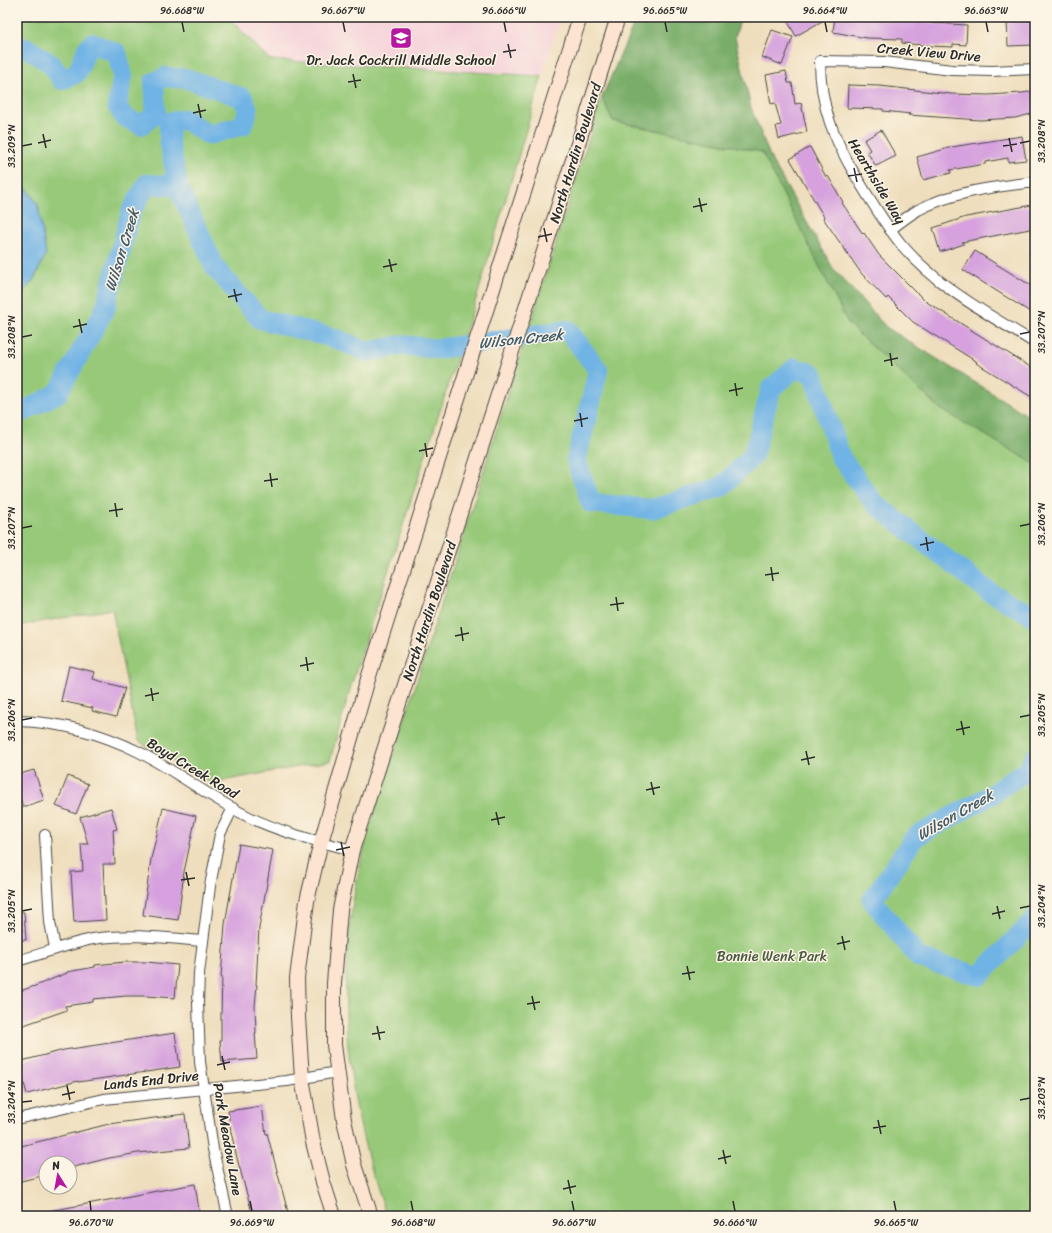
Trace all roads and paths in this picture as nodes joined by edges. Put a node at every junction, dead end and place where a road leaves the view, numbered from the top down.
1 (580, 17) edge
2 (618, 17) edge
3 (820, 61) joint
4 (1035, 69) edge
5 (1035, 182) edge
6 (890, 230) junction
7 (1035, 343) edge
8 (17, 721) edge
9 (233, 808) junction
10 (45, 835) dead end
11 (321, 842) junction
12 (352, 850) junction
13 (203, 941) junction
14 (55, 948) junction
15 (17, 960) edge
16 (337, 1072) junction
17 (302, 1078) junction
18 (205, 1088) junction
19 (17, 1119) edge
20 (228, 1216) edge
21 (334, 1216) edge
22 (371, 1216) edge

1 - 11 main road
2 - 12 main road, North Hardin Boulevard
3 - 4 street, Creek View Drive
3 - 6 street, Hearthside Way
5 - 6 street
6 - 7 street, Hearthside Way
8 - 9 street, Boyd Creek Road
9 - 11 street, Boyd Creek Road
9 - 13 street, Park Meadow Lane
10 - 14 street
11 - 12 street, Boyd Creek Road
11 - 17 main road
12 - 16 main road, North Hardin Boulevard
13 - 14 street
13 - 18 street, Park Meadow Lane
14 - 15 street
16 - 17 street, Lands End Drive
16 - 22 main road, North Hardin Boulevard
17 - 18 street, Lands End Drive
17 - 21 main road
18 - 19 street, Lands End Drive
18 - 20 street, Park Meadow Lane

